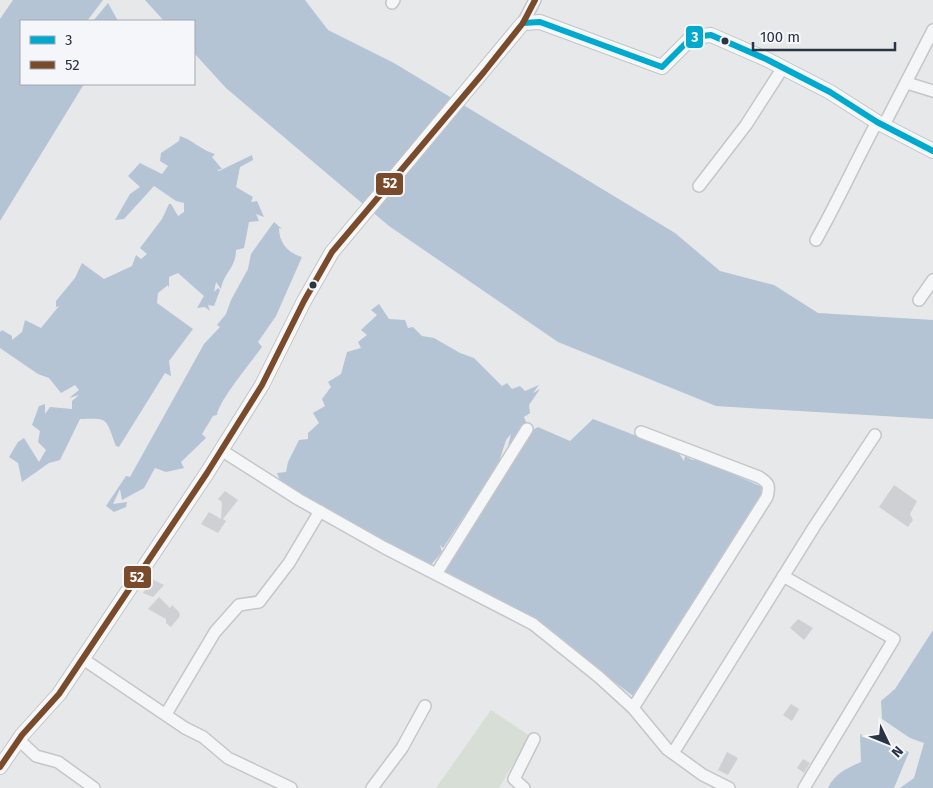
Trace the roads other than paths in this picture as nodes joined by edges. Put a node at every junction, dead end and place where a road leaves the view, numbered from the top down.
1 (535, 0) edge
2 (523, 23) junction
3 (933, 30) edge
4 (782, 69) junction
5 (907, 83) junction
6 (933, 91) edge
7 (881, 124) junction
8 (933, 151) edge
9 (699, 186) dead end
10 (816, 240) dead end
11 (933, 280) edge
12 (919, 300) dead end
13 (528, 429) dead end
14 (641, 432) dead end
15 (875, 434) dead end
16 (221, 450) junction
17 (320, 511) junction
18 (436, 574) junction
19 (783, 576) junction
20 (83, 659) junction
21 (425, 706) dead end
22 (633, 708) junction
23 (166, 714) junction
24 (534, 739) dead end
25 (19, 740) junction
26 (673, 753) junction
27 (0, 767) edge
28 (94, 788) edge
29 (291, 788) edge
30 (372, 788) edge
31 (524, 788) edge
32 (729, 788) edge
33 (804, 788) edge

1 - 2 street
2 - 4 main road
2 - 16 main road
3 - 5 street
4 - 7 main road
4 - 9 street
5 - 6 street
5 - 7 street
7 - 8 main road
7 - 10 street
11 - 12 street
13 - 18 street
14 - 22 street
15 - 19 street
16 - 17 street
16 - 20 main road
17 - 18 street
17 - 23 street
18 - 22 street
19 - 26 street
19 - 33 street
20 - 23 street
20 - 25 main road
21 - 30 street
22 - 26 street
23 - 29 street
24 - 31 street
25 - 27 main road
25 - 28 street
26 - 32 street

